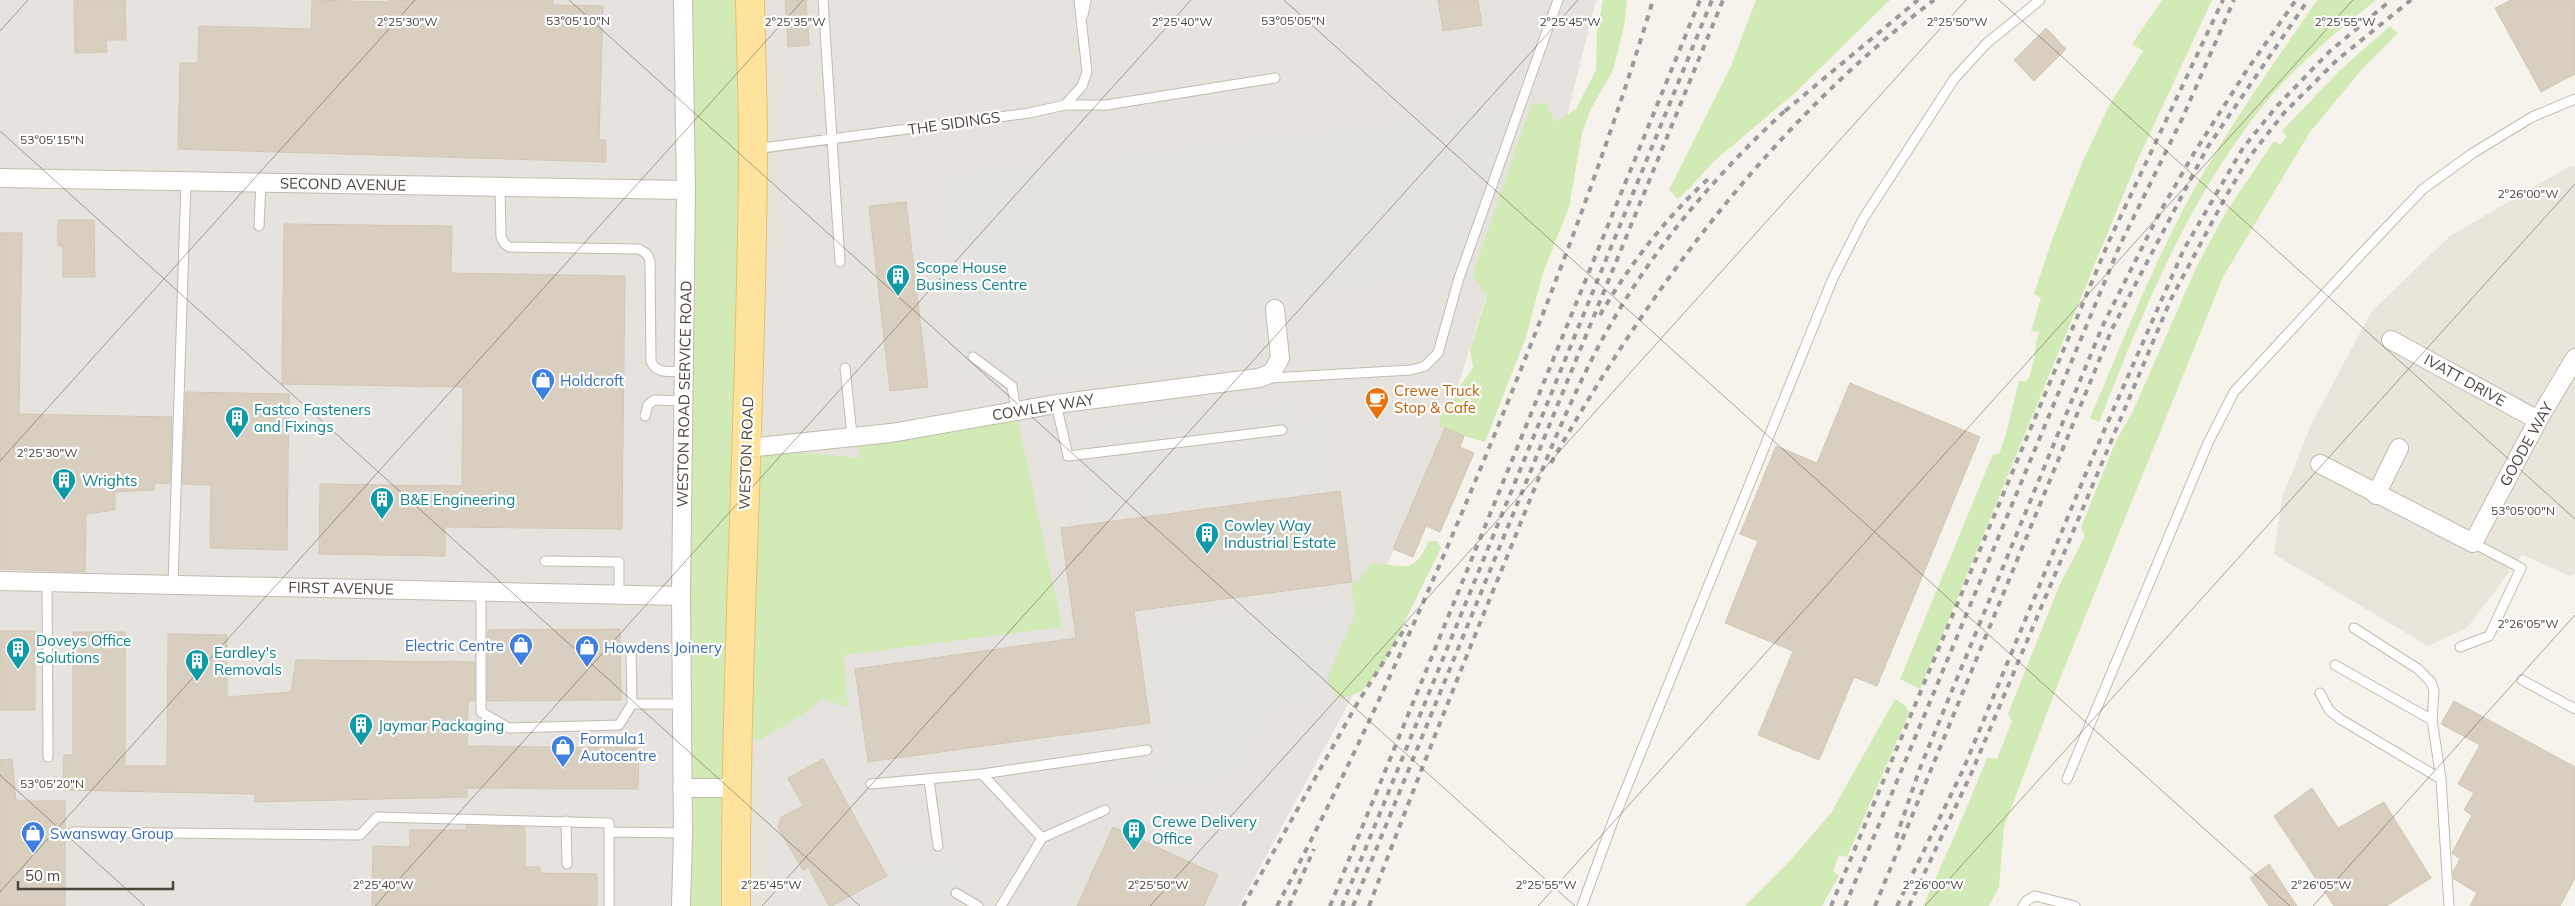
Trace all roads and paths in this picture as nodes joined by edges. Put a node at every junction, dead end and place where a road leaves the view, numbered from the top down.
1 (683, 0) edge
2 (750, 0) edge
3 (823, 0) edge
4 (1079, 0) edge
5 (1086, 0) edge
6 (1558, 0) edge
7 (2040, 0) edge
8 (1082, 22) junction
9 (1275, 78) dead end
10 (2575, 99) edge
11 (1065, 105) junction
12 (831, 139) junction
13 (753, 150) junction
14 (0, 178) edge
15 (186, 181) junction
16 (260, 182) junction
17 (500, 186) junction
18 (686, 190) junction
19 (259, 226) dead end
20 (840, 262) dead end
21 (1275, 309) dead end
22 (2391, 340) dead end
23 (973, 357) dead end
24 (2575, 358) edge
25 (845, 368) dead end
26 (684, 371) junction
27 (1259, 378) junction
28 (684, 402) junction
29 (1056, 404) junction
30 (1016, 411) junction
31 (645, 416) dead end
32 (2538, 420) junction
33 (1282, 430) dead end
34 (852, 435) junction
35 (747, 448) junction
36 (2399, 448) dead end
37 (2320, 464) dead end
38 (2376, 495) junction
39 (2473, 542) junction
40 (544, 561) dead end
41 (0, 580) edge
42 (47, 582) junction
43 (173, 584) junction
44 (481, 591) junction
45 (619, 594) junction
46 (681, 596) junction
47 (2354, 628) dead end
48 (2460, 647) dead end
49 (631, 651) dead end
50 (2335, 665) dead end
51 (2522, 680) dead end
52 (2320, 693) dead end
53 (632, 704) junction
54 (682, 704) junction
55 (2575, 709) edge
56 (2432, 720) junction
57 (1147, 750) dead end
58 (48, 757) dead end
59 (982, 774) junction
60 (2067, 779) dead end
61 (2441, 779) junction
62 (929, 780) junction
63 (871, 784) dead end
64 (682, 788) junction
65 (736, 788) junction
66 (1104, 810) dead end
67 (566, 821) junction
68 (73, 832) dead end
69 (609, 832) junction
70 (683, 833) junction
71 (1042, 838) junction
72 (938, 846) dead end
73 (567, 864) dead end
74 (956, 893) dead end
75 (609, 906) edge
76 (681, 906) edge
77 (736, 906) edge
78 (978, 906) edge
79 (1000, 906) edge
80 (1582, 906) edge
81 (2023, 906) edge
82 (2075, 906) edge
83 (2449, 906) edge

1 - 18 street, WESTON ROAD SERVICE ROAD
2 - 13 main road, WESTON ROAD
3 - 12 lane
4 - 8 lane
5 - 8 lane
6 - 27 lane
7 - 80 lane
8 - 11 lane
9 - 11 lane, THE SIDINGS
10 - 60 lane
11 - 12 lane, THE SIDINGS
12 - 13 lane, THE SIDINGS
12 - 20 lane
13 - 35 main road, WESTON ROAD
14 - 15 street, SECOND AVENUE
15 - 16 street, SECOND AVENUE
15 - 43 lane
16 - 17 street, SECOND AVENUE
16 - 19 lane
17 - 18 street, SECOND AVENUE
17 - 26 lane
18 - 26 street, WESTON ROAD SERVICE ROAD
21 - 27 street
22 - 32 street, IVATT DRIVE
23 - 30 lane
24 - 32 street, GOODE WAY
25 - 34 lane
26 - 28 street, WESTON ROAD SERVICE ROAD
27 - 29 street, COWLEY WAY
28 - 31 lane
28 - 46 street, WESTON ROAD SERVICE ROAD
29 - 30 street, COWLEY WAY
29 - 33 lane
30 - 34 street, COWLEY WAY
32 - 39 street, GOODE WAY
34 - 35 street, COWLEY WAY
35 - 65 main road, WESTON ROAD
36 - 38 street
37 - 38 street
38 - 39 street
39 - 48 lane
40 - 45 lane
41 - 42 street, FIRST AVENUE
42 - 43 street, FIRST AVENUE
42 - 58 lane
43 - 44 street, FIRST AVENUE
44 - 45 street, FIRST AVENUE
44 - 53 lane
45 - 46 street, FIRST AVENUE
46 - 54 street, WESTON ROAD SERVICE ROAD
47 - 56 lane
49 - 53 lane
50 - 56 lane
51 - 55 lane
52 - 61 lane
53 - 54 lane
54 - 64 street, WESTON ROAD SERVICE ROAD
56 - 61 lane
57 - 59 lane
59 - 62 lane
59 - 71 lane
61 - 83 lane
62 - 63 lane
62 - 72 lane
64 - 65 street
64 - 70 street, WESTON ROAD SERVICE ROAD
65 - 77 main road, WESTON ROAD
66 - 71 lane
67 - 68 lane
67 - 69 lane
67 - 73 lane
69 - 70 lane
69 - 75 lane
70 - 76 street, WESTON ROAD SERVICE ROAD
71 - 79 lane
74 - 78 lane
81 - 82 lane

